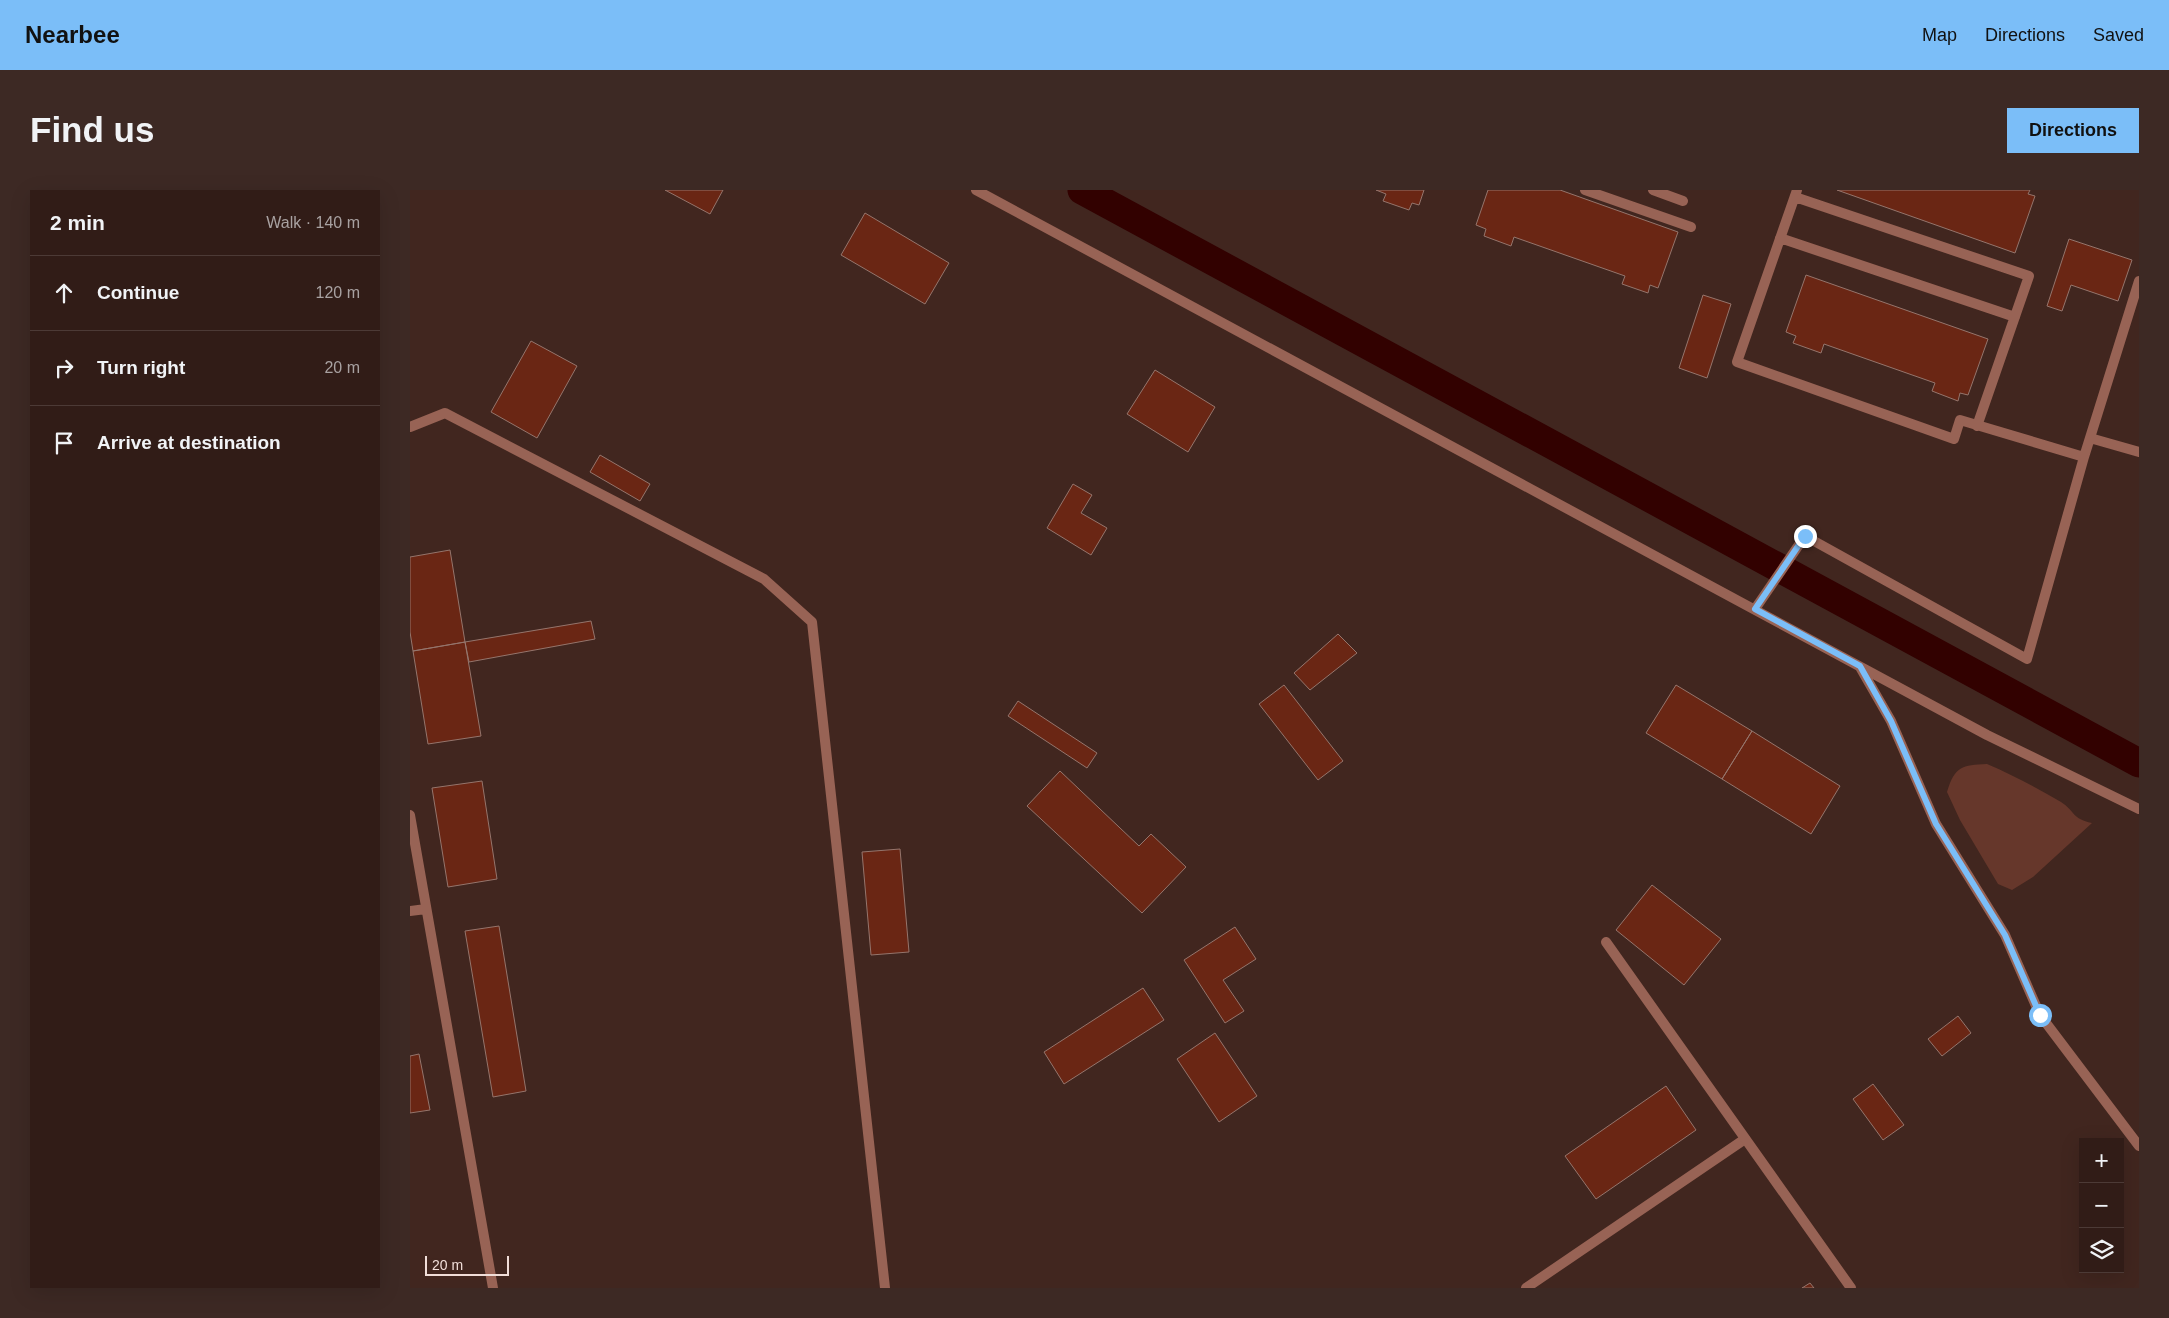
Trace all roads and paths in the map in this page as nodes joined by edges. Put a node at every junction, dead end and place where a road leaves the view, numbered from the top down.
1 (976, 190) edge
2 (1585, 190) edge
3 (1653, 190) edge
4 (1796, 193) edge
5 (1683, 201) dead end
6 (1690, 227) dead end
7 (1780, 238) junction
8 (2139, 282) edge
9 (2015, 317) junction
10 (1977, 426) junction
11 (410, 427) edge
12 (2090, 438) junction
13 (2139, 452) edge
14 (2084, 457) junction
15 (1755, 609) junction
16 (1860, 666) junction
17 (2139, 809) edge
18 (410, 815) edge
19 (426, 909) junction
20 (410, 911) edge
21 (1606, 942) dead end
22 (1745, 1139) junction
23 (2139, 1146) edge
24 (493, 1288) edge
25 (885, 1288) edge
26 (1526, 1288) edge
27 (1851, 1288) edge

1 - 15 street
2 - 6 street
3 - 5 street
4 - 7 street
4 - 9 street
7 - 9 street
7 - 10 street
8 - 12 street
9 - 10 street
10 - 14 street
11 - 25 street
12 - 13 street
12 - 14 street
14 - 15 street
15 - 16 street
16 - 17 street
16 - 23 street
18 - 19 street
19 - 20 street
19 - 24 street
21 - 22 street
22 - 26 street
22 - 27 street

